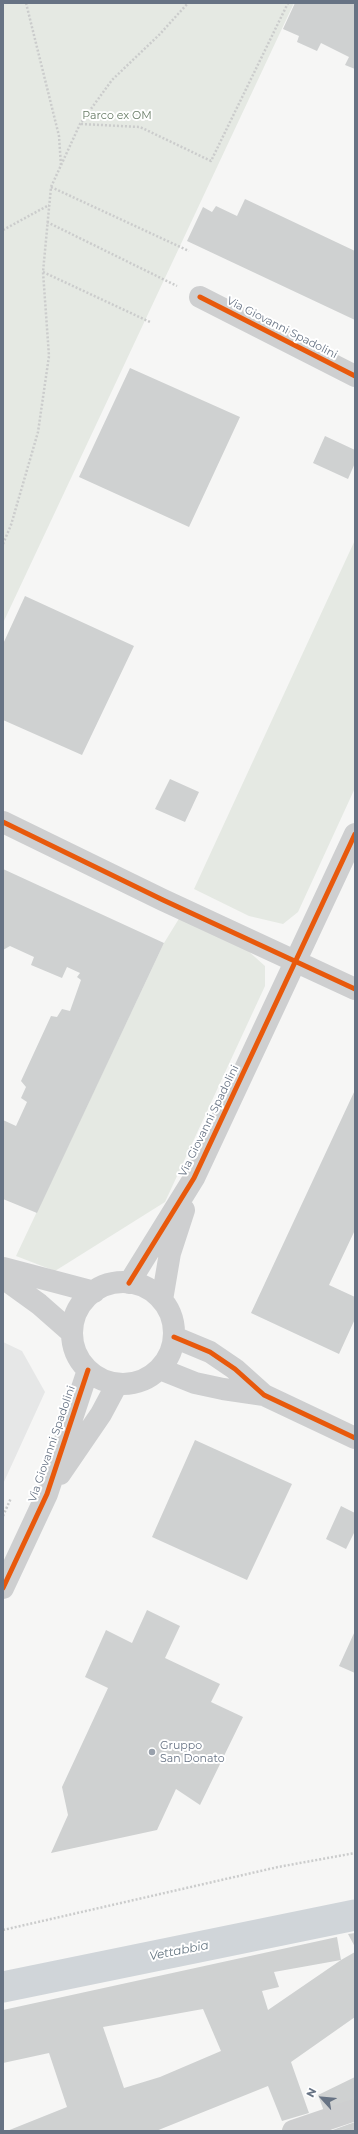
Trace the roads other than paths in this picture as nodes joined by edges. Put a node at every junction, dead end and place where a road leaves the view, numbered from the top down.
1 (200, 298) road end
2 (355, 376) edge
3 (3, 822) edge
4 (355, 834) edge
5 (296, 961) junction
6 (355, 989) edge
7 (194, 1178) junction
8 (3, 1268) edge
9 (3, 1278) edge
10 (129, 1283) junction
11 (94, 1292) junction
12 (162, 1300) junction
13 (72, 1333) junction
14 (174, 1336) junction
15 (160, 1369) junction
16 (88, 1370) junction
17 (117, 1384) junction
18 (264, 1395) junction
19 (355, 1438) edge
20 (47, 1494) junction
21 (3, 1588) edge
22 (355, 2110) edge
23 (293, 2131) edge

1 - 2 street, Via Giovanni Spadolini
3 - 5 street
4 - 5 street, Via Giovanni Spadolini
5 - 6 street
5 - 7 street, Via Giovanni Spadolini
7 - 10 street, Via Giovanni Spadolini
7 - 12 street, Via Giovanni Spadolini
8 - 11 street
9 - 13 street
10 - 11 street
10 - 12 street
11 - 13 street
12 - 14 street
13 - 16 street
14 - 15 street
14 - 18 street
15 - 17 street
15 - 18 street
16 - 17 street
16 - 20 street, Via Giovanni Spadolini
17 - 20 street, Via Giovanni Spadolini
18 - 19 street
20 - 21 street, Via Giovanni Spadolini
22 - 23 street

